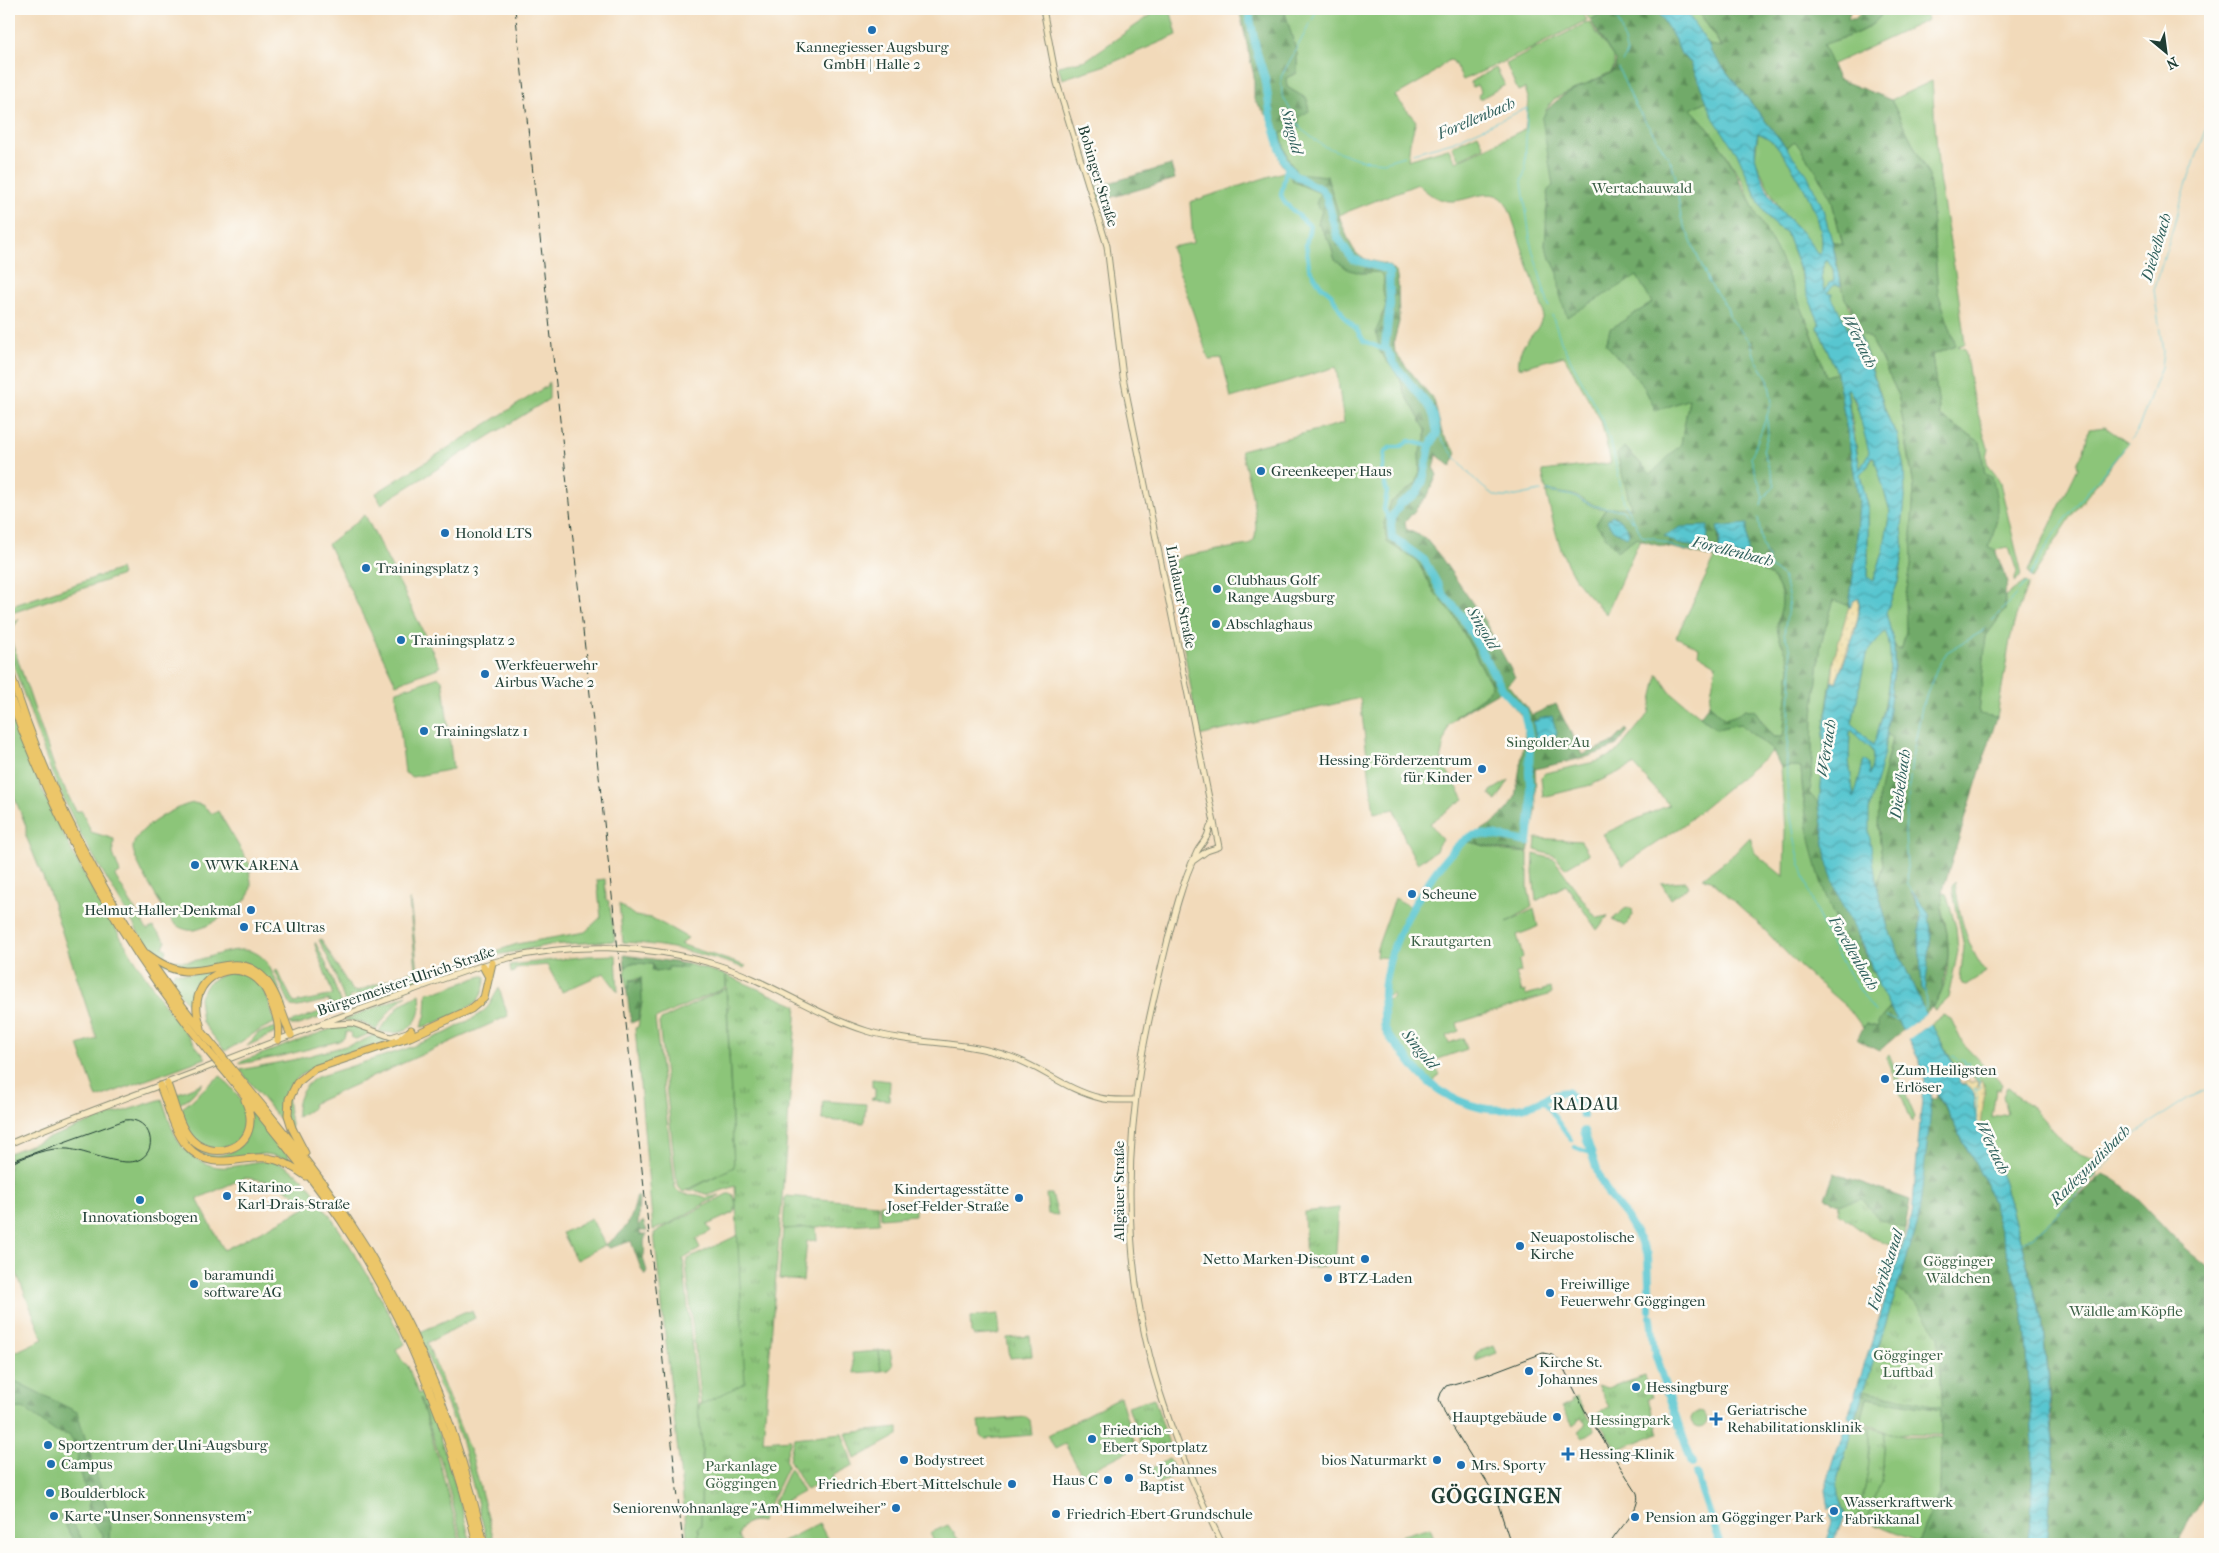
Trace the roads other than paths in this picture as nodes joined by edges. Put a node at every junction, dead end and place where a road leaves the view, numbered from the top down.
1 (1043, 9) edge
2 (1119, 353) joint
3 (9, 668) edge
4 (9, 694) edge
5 (1214, 822) junction
6 (1193, 861) junction
7 (142, 950) junction
8 (492, 963) junction
9 (483, 966) junction
10 (489, 980) junction
11 (314, 1026) junction
12 (411, 1030) joint
13 (202, 1033) junction
14 (291, 1035) junction
15 (278, 1040) junction
16 (388, 1045) junction
17 (212, 1050) junction
18 (232, 1075) junction
19 (163, 1085) junction
20 (244, 1094) junction
21 (1135, 1100) junction
22 (9, 1144) edge
23 (313, 1169) junction
24 (312, 1181) junction
25 (477, 1544) edge
26 (484, 1544) edge
27 (1222, 1544) edge

1 - 2 main road, Bobinger Straße
2 - 5 main road, Lindauer Straße
3 - 7 highway
4 - 17 highway
5 - 6 main road, Allgäuer Straße
5 - 6 main road, Lindauer Straße
6 - 21 main road, Allgäuer Straße
7 - 13 highway
7 - 14 highway
8 - 9 main road, Bürgermeister-Ulrich-Straße
8 - 10 highway
8 - 21 main road, Bürgermeister-Ulrich-Straße
9 - 10 highway
9 - 11 main road, Bürgermeister-Ulrich-Straße
10 - 16 highway
11 - 12 main road
11 - 14 main road, Bürgermeister-Ulrich-Straße
12 - 16 highway
13 - 15 highway
13 - 17 highway
14 - 15 main road, Bürgermeister-Ulrich-Straße
15 - 19 main road, Bürgermeister-Ulrich-Straße
16 - 23 highway
17 - 18 highway, bridge
18 - 20 highway
18 - 23 highway
19 - 20 highway
19 - 22 main road, Bürgermeister-Ulrich-Straße
19 - 24 highway
20 - 24 highway
21 - 27 main road, Allgäuer Straße
23 - 26 highway
24 - 25 highway

